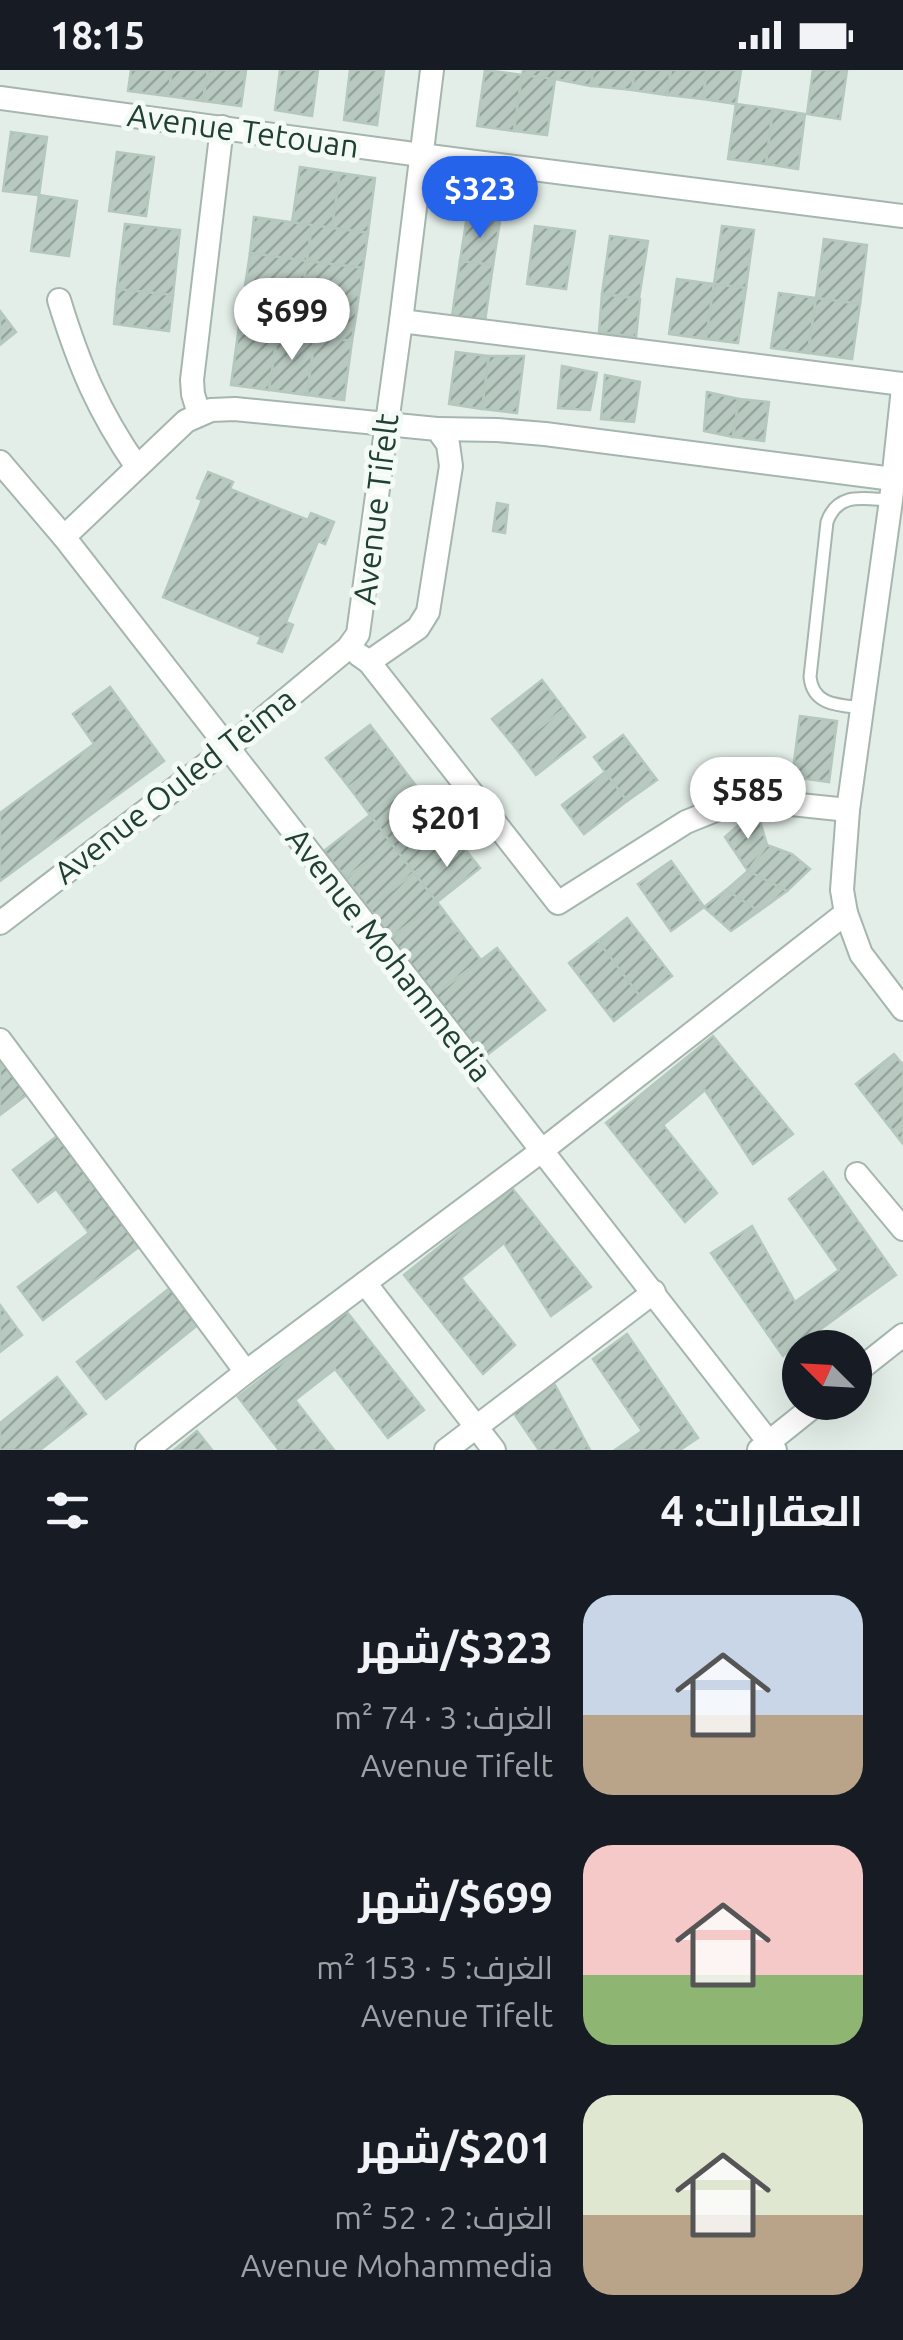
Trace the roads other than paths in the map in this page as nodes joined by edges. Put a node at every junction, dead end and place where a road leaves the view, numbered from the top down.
1 (432, 70) edge
2 (0, 98) edge
3 (222, 128) junction
4 (420, 155) junction
5 (903, 216) edge
6 (59, 300) dead end
7 (401, 321) junction
8 (903, 386) edge
9 (199, 414) junction
10 (386, 423) junction
11 (437, 429) junction
12 (0, 462) edge
13 (137, 467) junction
14 (892, 490) junction
15 (64, 536) junction
16 (348, 648) junction
17 (369, 662) junction
18 (864, 708) junction
19 (229, 747) junction
20 (848, 810) junction
21 (846, 913) junction
22 (0, 922) edge
23 (903, 1009) edge
24 (0, 1040) edge
25 (540, 1152) junction
26 (857, 1174) dead end
27 (903, 1230) edge
28 (365, 1283) junction
29 (654, 1292) junction
30 (903, 1335) edge
31 (872, 1360) edge
32 (246, 1372) junction
33 (798, 1420) edge
34 (476, 1427) junction
35 (768, 1447) edge
36 (147, 1450) edge
37 (446, 1450) edge
38 (494, 1450) edge

1 - 4 street, Avenue Tifelt
2 - 3 street, Avenue Tetouan
3 - 4 street, Avenue Tetouan
3 - 9 street
4 - 5 street, Avenue Tetouan
4 - 7 street, Avenue Tifelt
6 - 13 street
7 - 8 street
7 - 10 street, Avenue Tifelt
8 - 14 street
9 - 10 street
9 - 13 street
10 - 11 street
10 - 16 street, Avenue Tifelt
11 - 14 street
11 - 17 street
12 - 15 street, Avenue Mohammedia
13 - 15 street
14 - 18 street
14 - 18 lane
15 - 19 street, Avenue Mohammedia
16 - 17 street
16 - 19 street, Avenue Ouled Teima
17 - 20 street
18 - 20 street
19 - 22 street, Avenue Ouled Teima
19 - 25 street, Avenue Mohammedia
20 - 21 street
21 - 23 street
21 - 25 street
24 - 32 street
25 - 28 street
25 - 29 street, Avenue Mohammedia
26 - 27 street
28 - 32 street
28 - 34 street
29 - 34 street
29 - 35 street, Avenue Mohammedia
30 - 31 street
32 - 36 street
33 - 35 street
34 - 37 street
34 - 38 street

